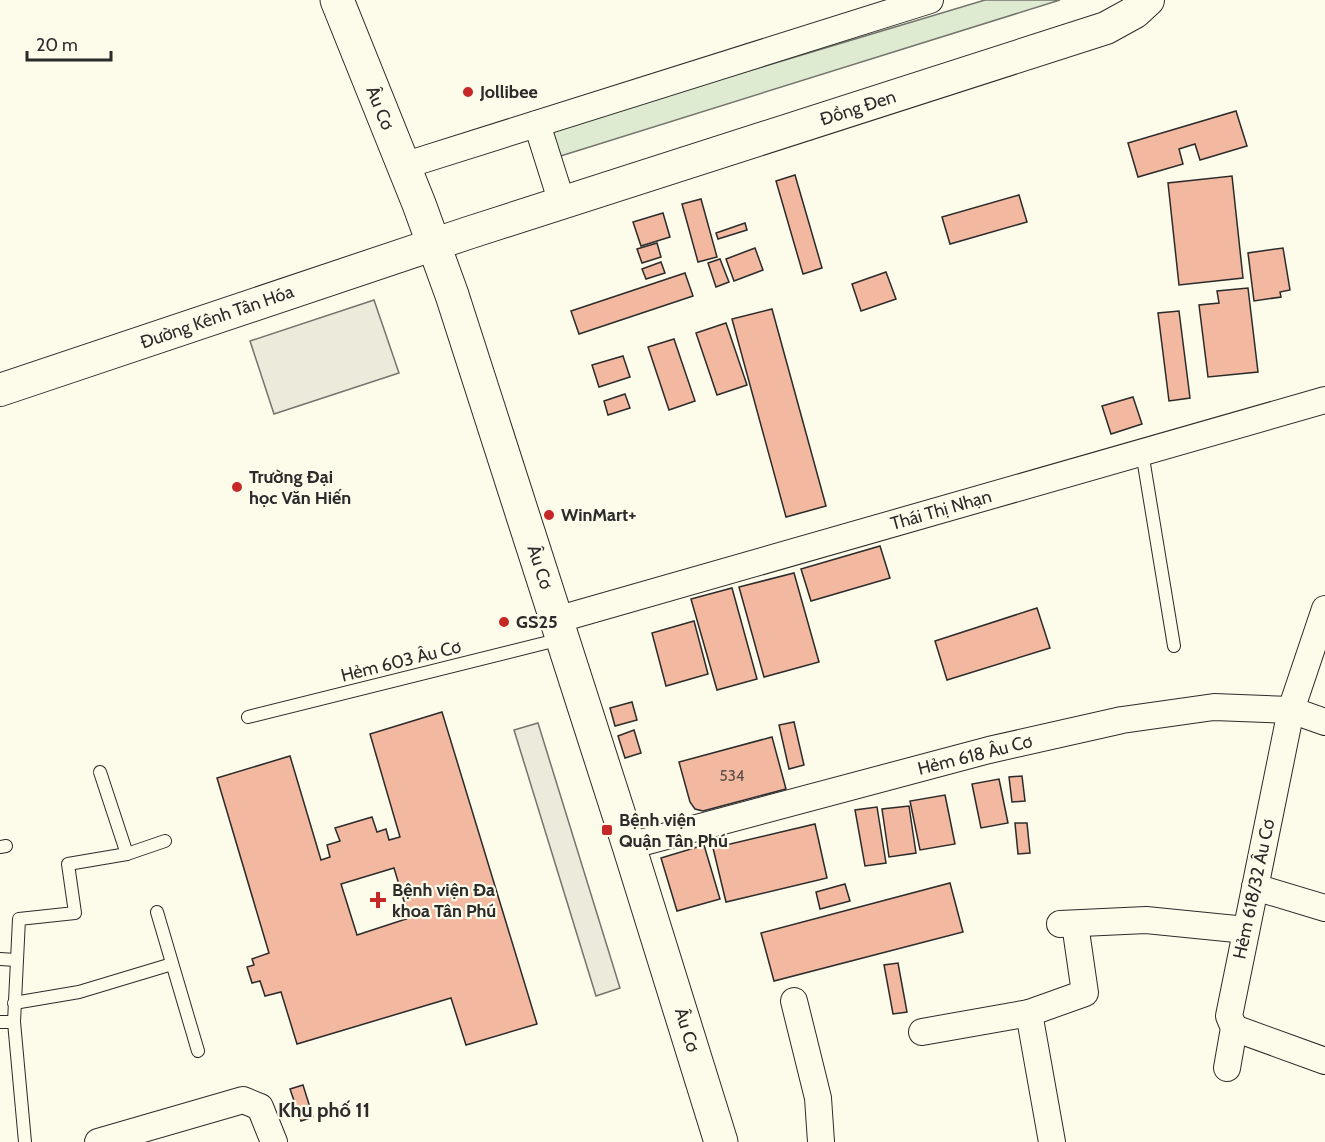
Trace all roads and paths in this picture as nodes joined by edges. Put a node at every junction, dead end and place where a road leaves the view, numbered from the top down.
1 (337, 0) edge
2 (930, 0) edge
3 (1148, 0) edge
4 (537, 123) junction
5 (403, 166) junction
6 (562, 203) junction
7 (435, 245) junction
8 (0, 390) edge
9 (1325, 400) edge
10 (1142, 452) junction
11 (1325, 609) edge
12 (559, 629) junction
13 (1174, 646) dead end
14 (1291, 710) junction
15 (248, 717) dead end
16 (1325, 722) edge
17 (100, 772) dead end
18 (165, 841) dead end
19 (629, 846) junction
20 (127, 854) junction
21 (1255, 887) junction
22 (1325, 908) edge
23 (157, 912) dead end
24 (1246, 930) junction
25 (0, 959) edge
26 (15, 960) junction
27 (172, 964) junction
28 (794, 1001) dead end
29 (14, 1004) junction
30 (1029, 1013) junction
31 (0, 1022) edge
32 (14, 1022) junction
33 (1234, 1028) junction
34 (922, 1032) dead end
35 (198, 1051) dead end
36 (1325, 1061) edge
37 (1227, 1068) dead end
38 (111, 1140) edge
39 (25, 1142) edge
40 (274, 1142) edge
41 (721, 1142) edge
42 (821, 1142) edge
43 (1052, 1142) edge

1 - 5 main road, Âu Cơ
2 - 4 street
3 - 6 street, Đồng Đen
4 - 5 street
4 - 6 street
5 - 7 main road, Âu Cơ
6 - 7 street, Đồng Đen
7 - 8 street, Đường Kênh Tân Hóa
7 - 12 main road, Âu Cơ
9 - 10 street, Thái Thị Nhạn
10 - 12 street, Thái Thị Nhạn
10 - 13 lane
11 - 14 street, Hẻm 618/32 Âu Cơ
12 - 15 lane, Hẻm 603 Âu Cơ
12 - 19 main road, Âu Cơ
14 - 16 street, Hẻm 618 Âu Cơ
14 - 19 street, Hẻm 618 Âu Cơ
14 - 21 street, Hẻm 618/32 Âu Cơ
17 - 20 lane
18 - 20 lane
19 - 41 main road, Âu Cơ
20 - 26 lane
21 - 22 street
21 - 24 street, Hẻm 618/32 Âu Cơ
23 - 27 lane
24 - 30 street
24 - 33 street, Hẻm 618/32 Âu Cơ
25 - 26 lane
26 - 29 lane
27 - 29 lane
27 - 35 lane
28 - 42 street
29 - 32 lane
30 - 34 street
30 - 43 street
31 - 32 lane
32 - 39 lane
33 - 36 street
33 - 37 street, Hẻm 618/32 Âu Cơ
38 - 40 street

